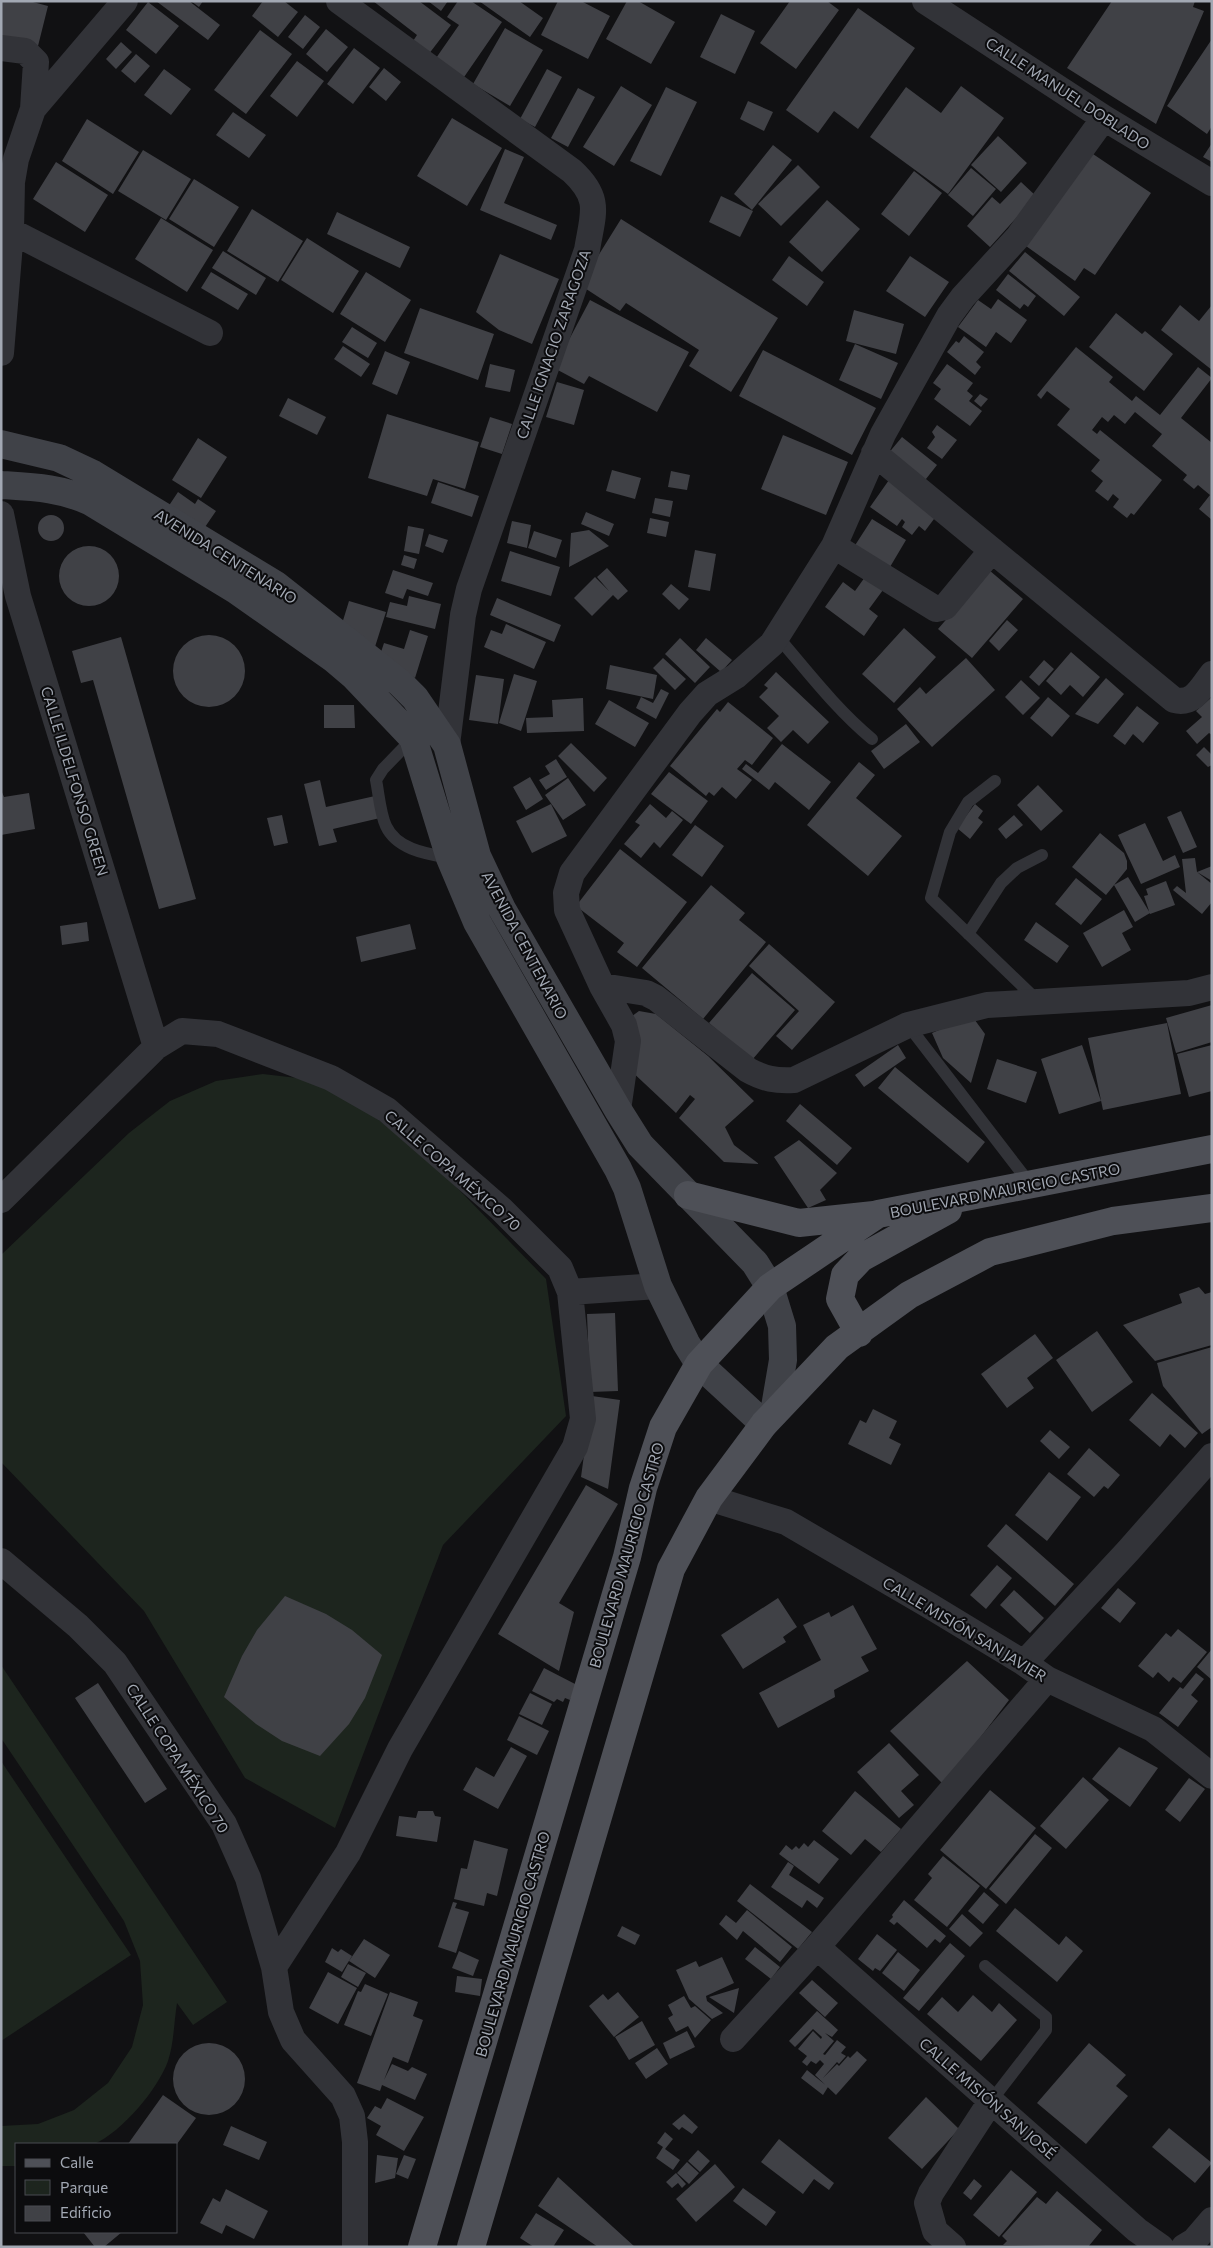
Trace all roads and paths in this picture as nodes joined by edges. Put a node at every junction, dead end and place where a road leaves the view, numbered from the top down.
1 (125, 1) edge
2 (338, 1) edge
3 (938, 5) edge
4 (1, 48) edge
5 (33, 108) junction
6 (1104, 118) junction
7 (1212, 183) edge
8 (12, 231) junction
9 (210, 333) dead end
10 (1, 353) edge
11 (1, 444) edge
12 (874, 453) junction
13 (1, 485) edge
14 (1, 514) edge
15 (834, 546) junction
16 (992, 550) junction
17 (10, 595) edge
18 (777, 636) junction
19 (1212, 674) edge
20 (422, 729) junction
21 (872, 738) dead end
22 (447, 744) junction
23 (995, 781) dead end
24 (1042, 855) dead end
25 (478, 856) junction
26 (450, 858) junction
27 (968, 934) junction
28 (602, 986) junction
29 (1212, 987) edge
30 (1040, 1002) junction
31 (908, 1025) junction
32 (156, 1047) junction
33 (618, 1110) junction
34 (1212, 1149) edge
35 (1031, 1185) junction
36 (688, 1195) junction
37 (978, 1195) junction
38 (1, 1200) edge
39 (1212, 1208) edge
40 (878, 1214) junction
41 (658, 1286) junction
42 (770, 1288) junction
43 (570, 1292) junction
44 (859, 1333) junction
45 (699, 1364) junction
46 (769, 1419) junction
47 (1212, 1456) edge
48 (709, 1498) junction
49 (1, 1561) edge
50 (1024, 1663) junction
51 (1047, 1679) junction
52 (1212, 1776) edge
53 (817, 1947) junction
54 (985, 1966) dead end
55 (274, 1968) junction
56 (733, 2038) dead end
57 (991, 2101) junction
58 (1212, 2220) edge
59 (1130, 2238) edge
60 (355, 2247) edge
61 (422, 2247) edge
62 (471, 2247) edge
63 (953, 2247) edge
64 (1161, 2247) edge
65 (1184, 2247) edge

1 - 5 street
2 - 22 street, CALLE IGNACIO ZARAGOZA
3 - 6 street, CALLE MANUEL DOBLADO
4 - 5 street
5 - 8 street
6 - 7 street, CALLE MANUEL DOBLADO
6 - 12 street
8 - 9 street
8 - 10 street
11 - 20 main road, AVENIDA CENTENARIO
12 - 15 street
12 - 16 street
13 - 20 main road, AVENIDA CENTENARIO
14 - 17 street, CALLE ILDELFONSO GREEN
15 - 16 street
15 - 18 street
16 - 19 street
17 - 32 street, CALLE ILDELFONSO GREEN
18 - 21 lane
18 - 28 street
20 - 22 main road, AVENIDA CENTENARIO
20 - 26 main road, AVENIDA CENTENARIO
20 - 26 lane
22 - 25 main road, AVENIDA CENTENARIO
23 - 27 lane
24 - 27 lane
25 - 26 lane
25 - 33 main road, AVENIDA CENTENARIO
26 - 41 main road, AVENIDA CENTENARIO
27 - 30 lane
28 - 31 street
28 - 33 street
29 - 30 street
30 - 31 street
31 - 35 lane
32 - 38 street, CALLE COPA MÉXICO 70
32 - 43 street, CALLE COPA MÉXICO 70
33 - 36 main road, AVENIDA CENTENARIO
34 - 35 main road, BOULEVARD MAURICIO CASTRO
35 - 37 main road, BOULEVARD MAURICIO CASTRO
36 - 40 main road
36 - 42 main road, AVENIDA CENTENARIO
37 - 40 main road, BOULEVARD MAURICIO CASTRO
37 - 44 main road
39 - 44 main road
40 - 42 main road, BOULEVARD MAURICIO CASTRO
41 - 43 street
41 - 45 main road, AVENIDA CENTENARIO
42 - 45 main road, BOULEVARD MAURICIO CASTRO
42 - 46 main road, AVENIDA CENTENARIO
43 - 55 street, CALLE COPA MÉXICO 70
44 - 46 main road
45 - 46 main road, AVENIDA CENTENARIO
45 - 61 main road, BOULEVARD MAURICIO CASTRO
46 - 48 main road
47 - 50 street
48 - 50 street, CALLE MISIÓN SAN JAVIER
48 - 62 main road
49 - 55 street, CALLE COPA MÉXICO 70
50 - 51 street, CALLE MISIÓN SAN JAVIER
51 - 52 street, CALLE MISIÓN SAN JAVIER
51 - 53 street
53 - 56 street
53 - 57 street, CALLE MISIÓN SAN JOSÉ
54 - 57 lane
55 - 60 street, CALLE COPA MÉXICO 70
57 - 59 street, CALLE MISIÓN SAN JOSÉ
57 - 63 street
58 - 65 street
59 - 64 street, CALLE MISIÓN SAN JOSÉ

